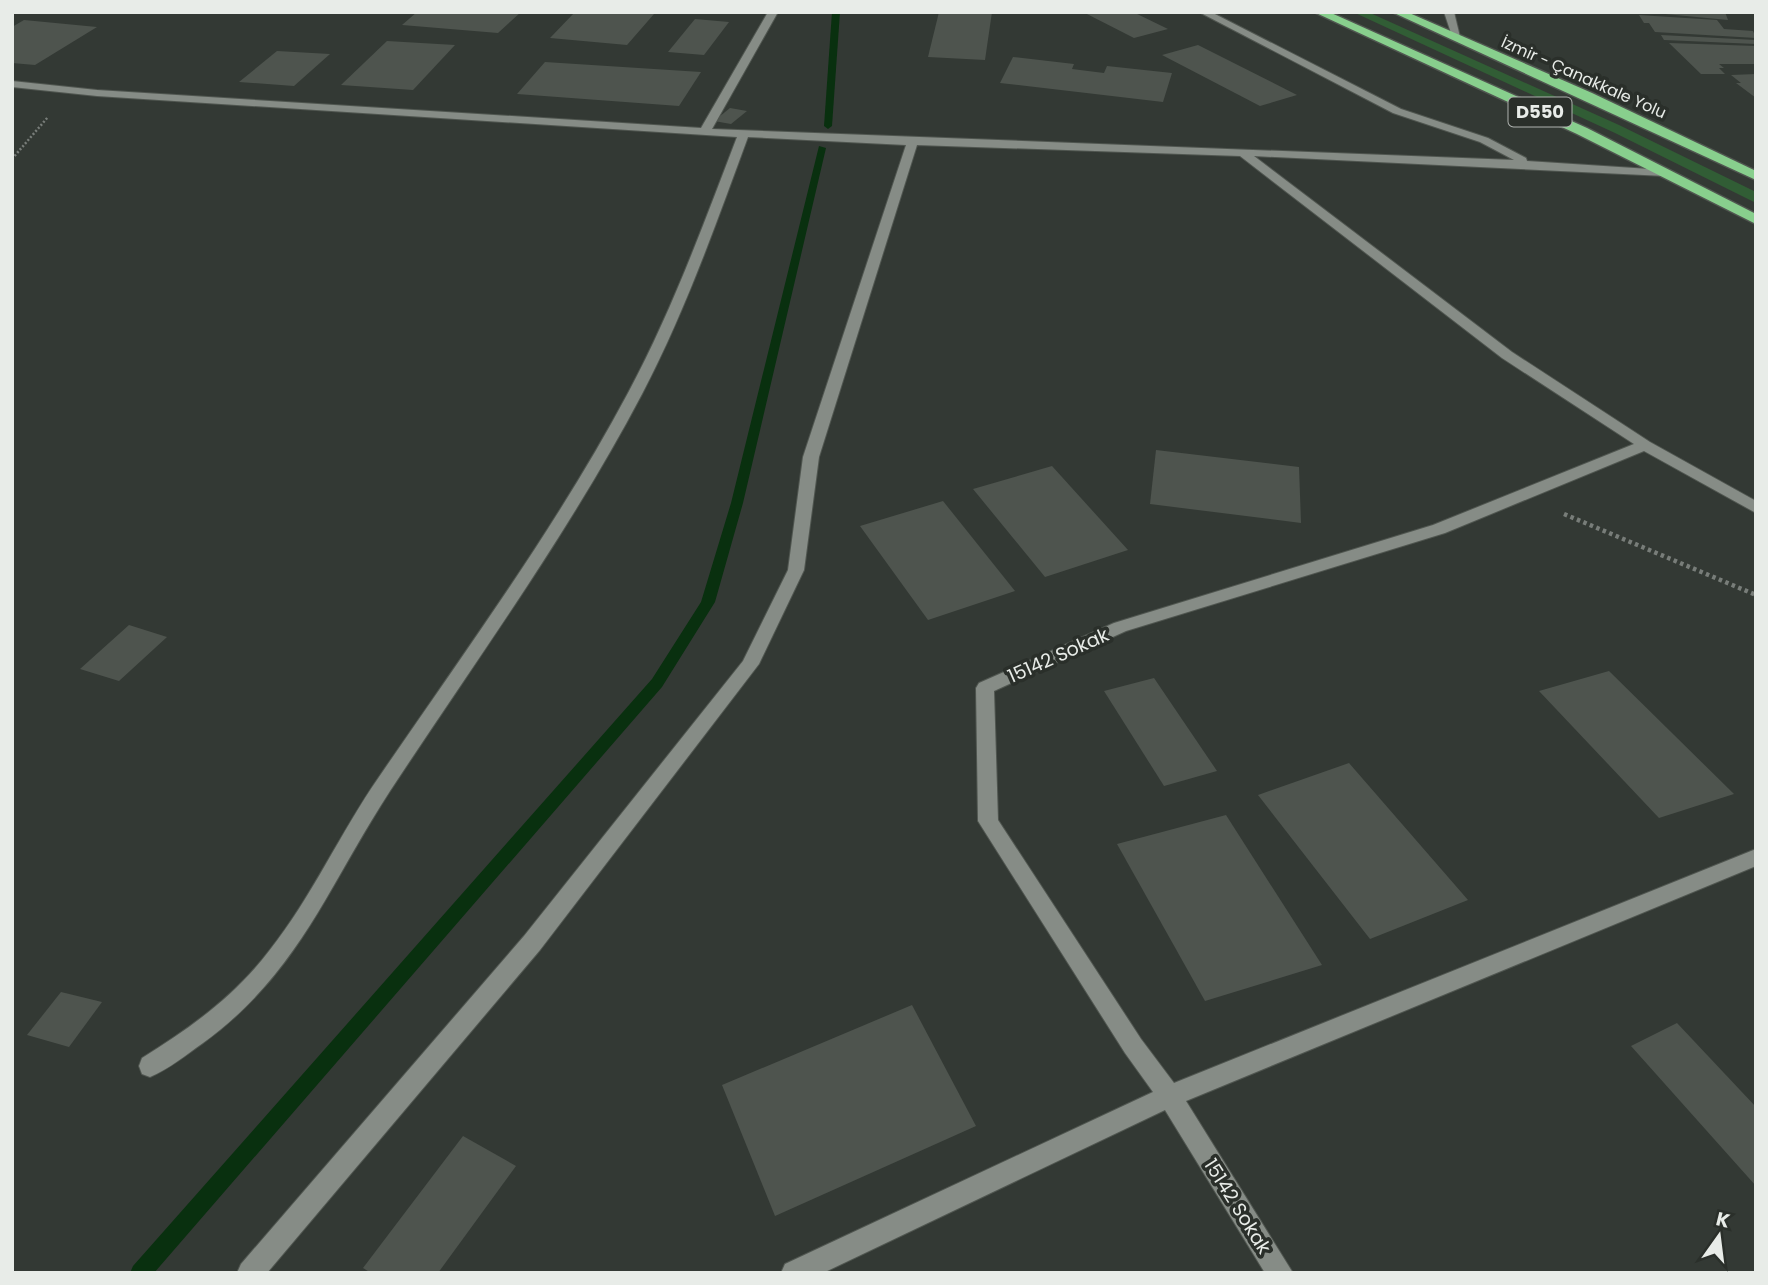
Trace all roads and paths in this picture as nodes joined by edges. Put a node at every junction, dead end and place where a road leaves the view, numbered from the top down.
1 (774, 12) edge
2 (1203, 12) edge
3 (1319, 12) edge
4 (1396, 12) edge
5 (1449, 12) edge
6 (1417, 17) edge
7 (1458, 39) junction
8 (12, 84) edge
9 (72, 90) junction
10 (705, 131) junction
11 (744, 133) junction
12 (912, 142) junction
13 (1243, 153) junction
14 (12, 159) edge
15 (1529, 163) junction
16 (1665, 173) junction
17 (1756, 176) edge
18 (1756, 220) edge
19 (1644, 445) junction
20 (1521, 495) junction
21 (1756, 508) edge
22 (1756, 595) edge
23 (1756, 857) edge
24 (150, 1066) dead end
25 (1170, 1097) junction
26 (250, 1273) edge
27 (794, 1273) edge
28 (1280, 1273) edge

1 - 10 street
2 - 15 street
3 - 16 highway, D550
4 - 6 highway, İzmir - Çanakkale Yolu / D550
5 - 7 street
6 - 7 highway, İzmir - Çanakkale Yolu / D550
7 - 17 highway, İzmir - Çanakkale Yolu / D550
8 - 9 street
9 - 10 street
9 - 14 path
10 - 11 street
11 - 12 street
11 - 24 street
12 - 13 street
12 - 26 street
13 - 15 street
13 - 19 street
15 - 16 street
16 - 18 highway, D550
19 - 20 street, 15142 Sokak
19 - 21 street
20 - 22 path
20 - 25 street, 15142 Sokak
23 - 25 street
25 - 27 street
25 - 28 street, 15142 Sokak

